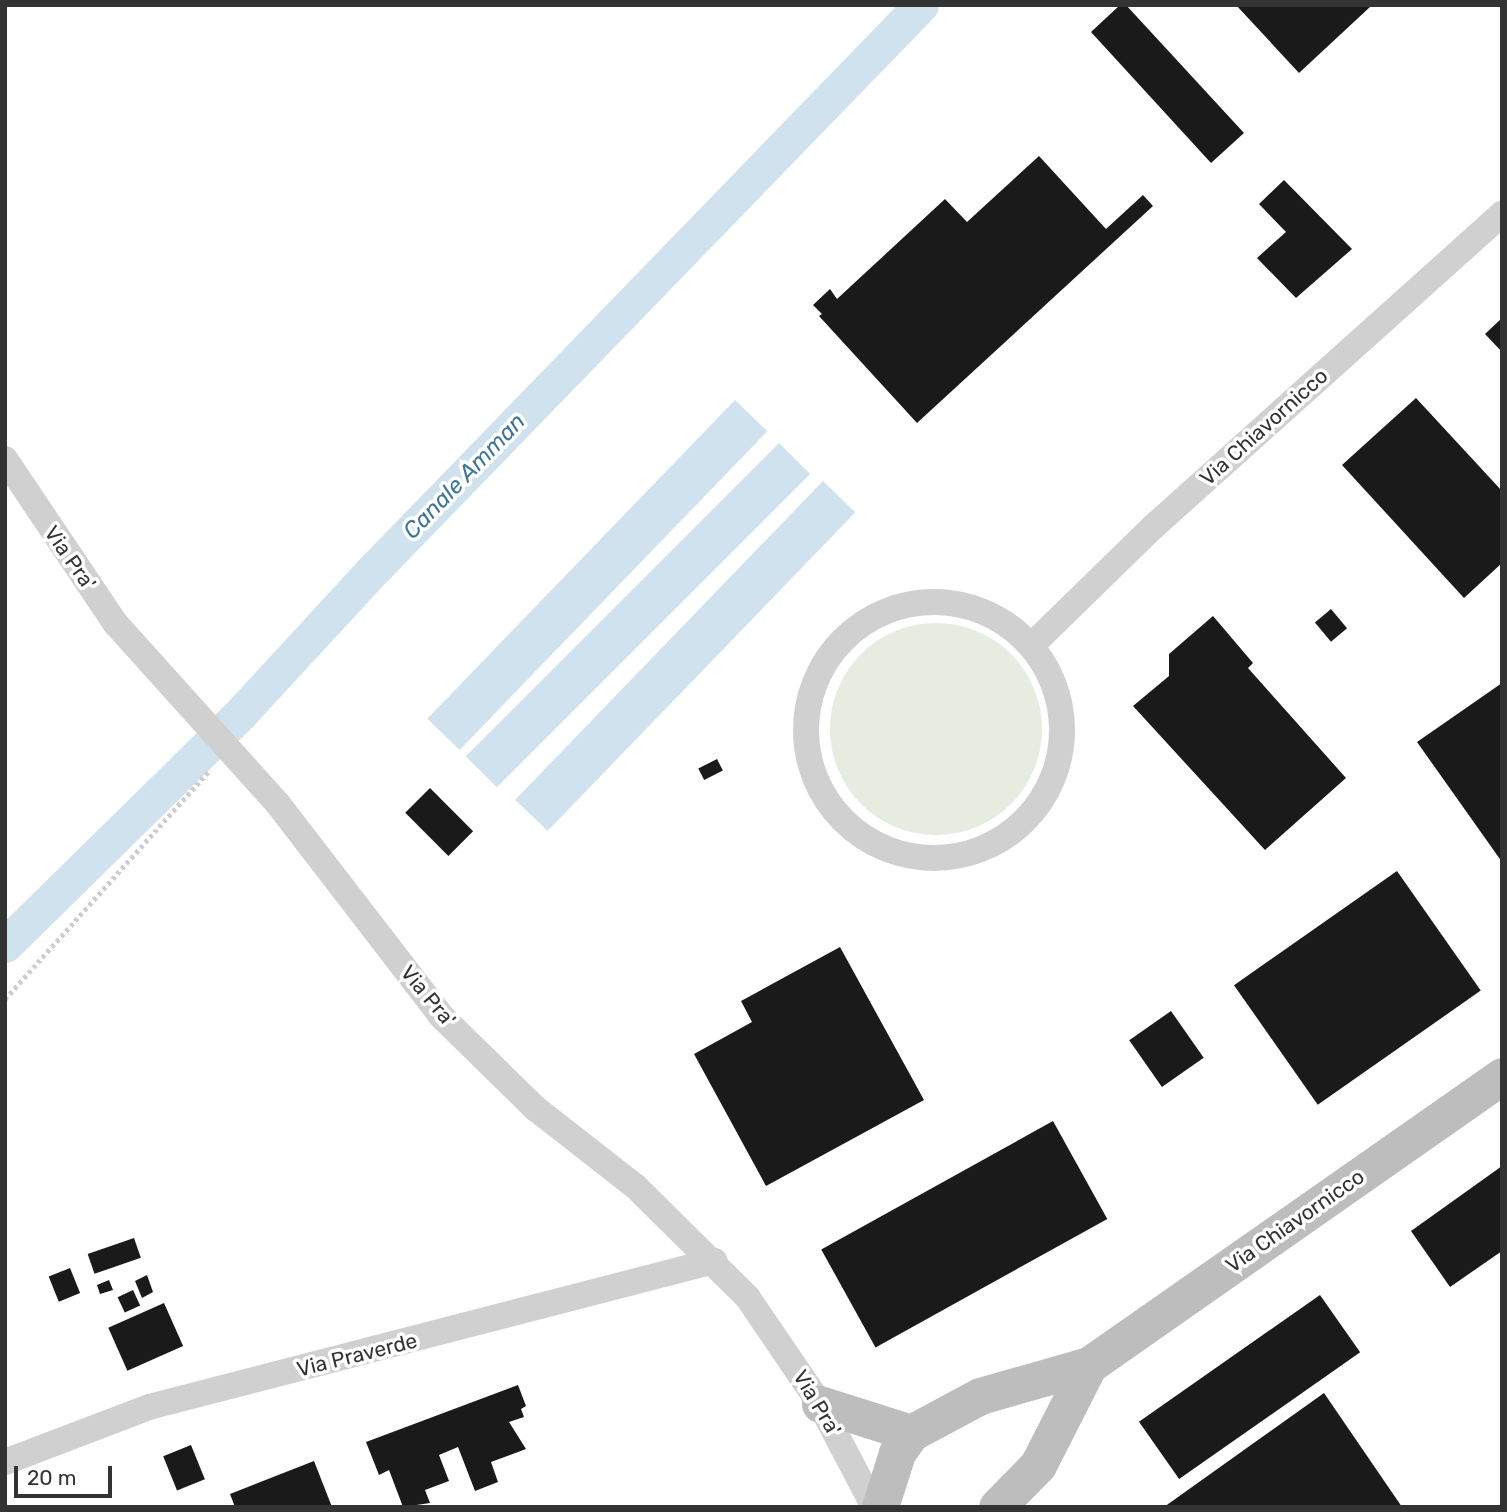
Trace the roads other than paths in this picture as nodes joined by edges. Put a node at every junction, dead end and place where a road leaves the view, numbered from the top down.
1 (1502, 214) edge
2 (5, 459) edge
3 (1031, 646) junction
4 (1502, 1076) edge
5 (714, 1261) junction
6 (1089, 1366) junction
7 (820, 1404) junction
8 (911, 1433) junction
9 (5, 1462) edge
10 (874, 1507) edge
11 (880, 1507) edge
12 (997, 1507) edge

1 - 3 street, Via Chiavornicco
2 - 5 street, Via Pra'
3 - 3 street
4 - 6 street, Via Chiavornicco
5 - 7 street, Via Pra'
5 - 9 street, Via Praverde
6 - 8 street
6 - 12 street
7 - 8 street
7 - 10 street, Via Pra'
8 - 11 street

